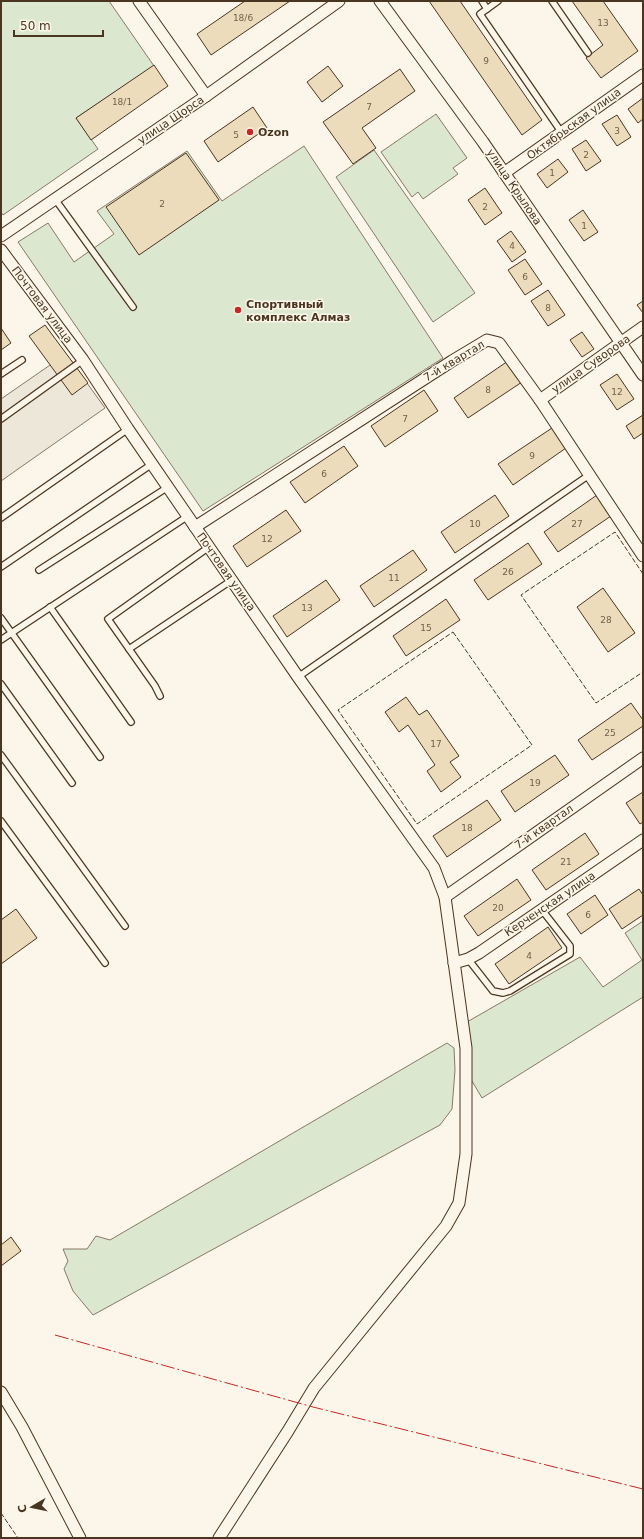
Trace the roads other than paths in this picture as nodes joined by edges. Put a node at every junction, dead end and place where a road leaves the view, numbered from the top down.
1 (139, 1) edge
2 (339, 1) edge
3 (380, 1) edge
4 (482, 1) edge
5 (498, 1) edge
6 (552, 1) edge
7 (487, 9) junction
8 (588, 53) dead end
9 (643, 75) edge
10 (206, 96) junction
11 (562, 133) junction
12 (504, 173) junction
13 (55, 200) junction
14 (1, 236) edge
15 (1, 250) edge
16 (133, 307) dead end
17 (643, 327) edge
18 (621, 342) junction
19 (22, 360) dead end
20 (83, 360) junction
21 (1, 374) edge
22 (643, 376) edge
23 (540, 400) junction
24 (1, 419) edge
25 (128, 429) junction
26 (152, 464) junction
27 (589, 475) junction
28 (168, 486) junction
29 (188, 516) junction
30 (1, 518) edge
31 (195, 526) junction
32 (209, 547) junction
33 (643, 556) edge
34 (1, 567) edge
35 (38, 570) dead end
36 (232, 580) junction
37 (50, 607) junction
38 (1, 618) edge
39 (12, 633) junction
40 (1, 640) edge
41 (129, 649) junction
42 (298, 677) junction
43 (1, 684) edge
44 (160, 696) dead end
45 (132, 722) dead end
46 (1, 755) edge
47 (100, 757) dead end
48 (643, 758) edge
49 (72, 783) dead end
50 (1, 821) edge
51 (643, 840) edge
52 (445, 896) junction
53 (542, 910) junction
54 (125, 926) dead end
55 (468, 959) junction
56 (105, 963) dead end
57 (454, 963) junction
58 (1, 1392) edge
59 (80, 1538) edge
60 (219, 1538) edge

1 - 10 street
2 - 10 street, улица Щорса
3 - 12 street, улица Крылова
4 - 7 lane
5 - 7 lane
6 - 8 lane
7 - 11 lane
9 - 11 street, Октябрьская улица
10 - 13 street, улица Щорса
11 - 12 street, Октябрьская улица
12 - 18 street, улица Крылова
13 - 14 street, улица Щорса
13 - 16 lane
15 - 20 street, Почтовая улица
17 - 18 street, улица Суворова
18 - 22 street, улица Крылова
18 - 23 street, улица Суворова
19 - 21 lane
20 - 24 lane
20 - 25 street, Почтовая улица
23 - 27 street, 7-й квартал
23 - 31 street, 7-й квартал
25 - 26 street, Почтовая улица
25 - 30 lane
26 - 28 street, Почтовая улица
26 - 34 lane
27 - 33 street, 7-й квартал
27 - 42 lane
28 - 29 street, Почтовая улица
28 - 35 lane
29 - 31 street, Почтовая улица
29 - 37 lane
31 - 32 street, Почтовая улица
32 - 36 street, Почтовая улица
32 - 41 lane
36 - 41 lane
36 - 42 street, Почтовая улица
37 - 39 lane
37 - 45 lane
38 - 39 lane
39 - 40 lane
39 - 47 lane
41 - 44 lane
42 - 52 street, Почтовая улица
43 - 49 lane
46 - 54 lane
48 - 52 street, 7-й квартал
50 - 56 lane
51 - 53 street, Керченская улица
52 - 57 street, Почтовая улица
53 - 55 street, Керченская улица
53 - 55 lane
55 - 57 street, Керченская улица
57 - 60 street, Почтовая улица
58 - 59 street

